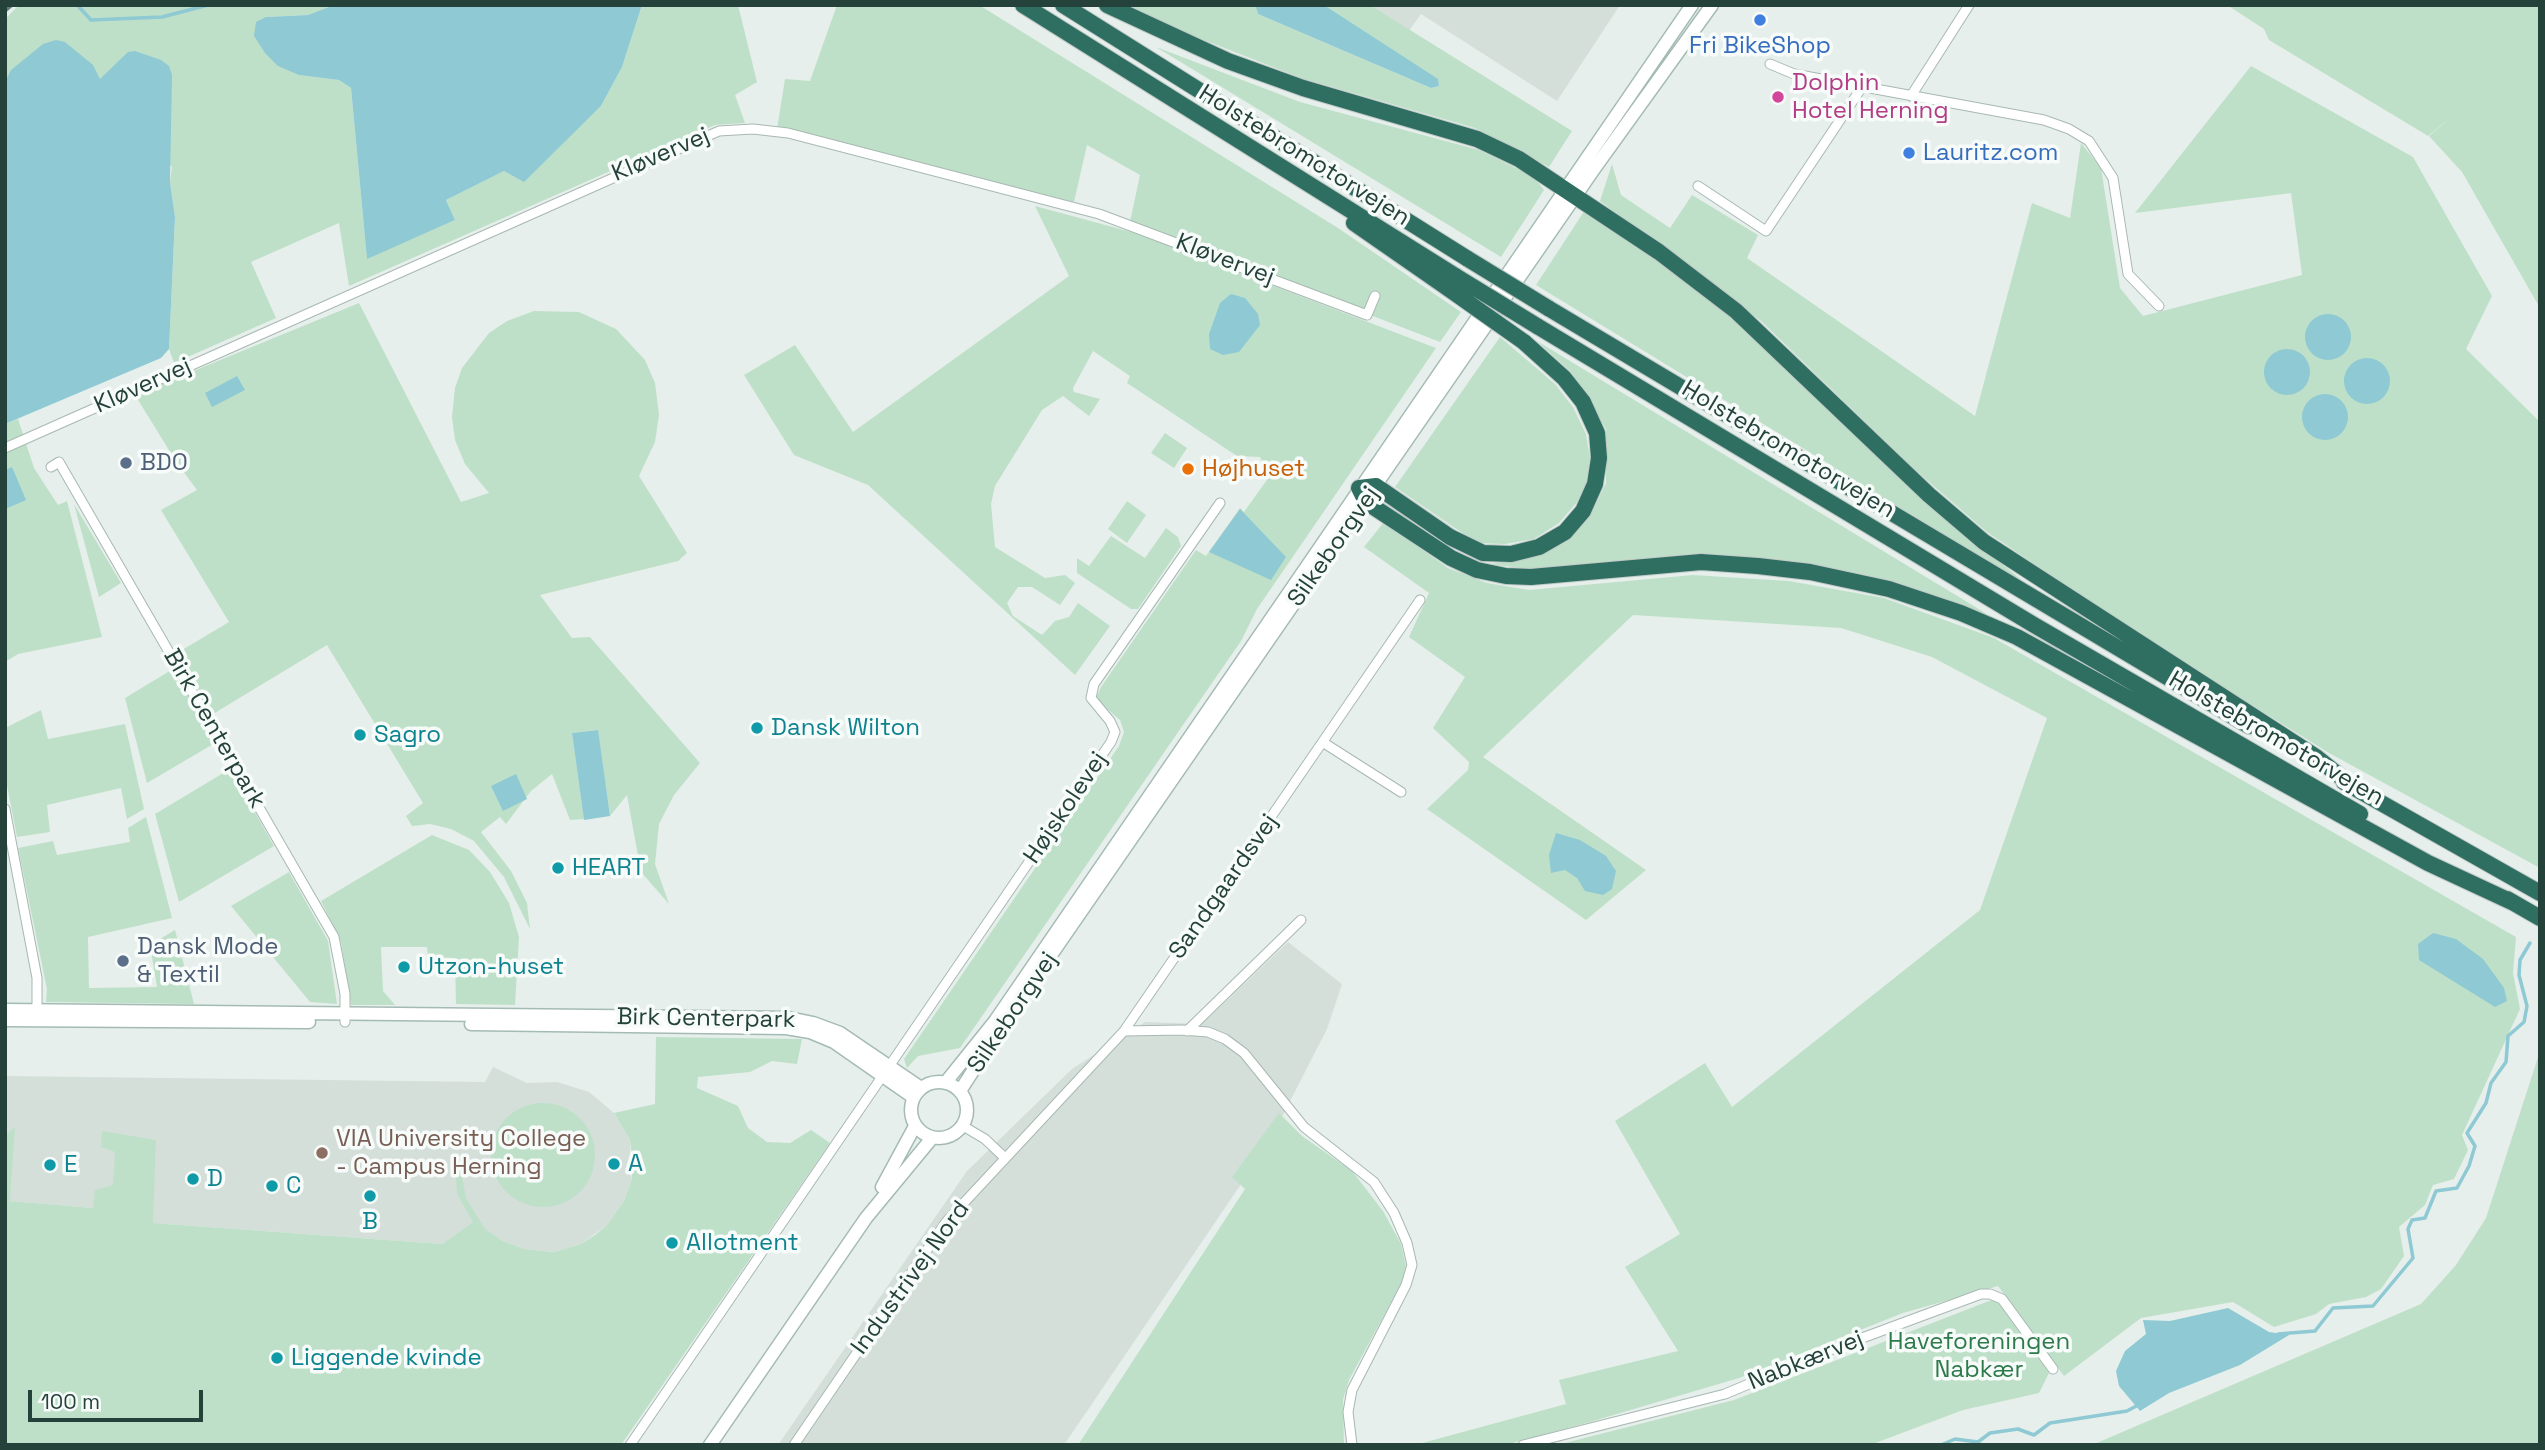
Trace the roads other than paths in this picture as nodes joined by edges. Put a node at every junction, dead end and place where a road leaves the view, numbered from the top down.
1 (1008, 5) edge
2 (1023, 5) edge
3 (1063, 5) edge
4 (1107, 5) edge
5 (1692, 5) edge
6 (1712, 5) edge
7 (1969, 5) edge
8 (1060, 29) junction
9 (1770, 64) dead end
10 (1863, 88) junction
11 (1911, 96) junction
12 (1698, 186) dead end
13 (1571, 191) junction
14 (1453, 283) junction
15 (1375, 296) dead end
16 (2159, 306) dead end
17 (5, 448) edge
18 (51, 467) dead end
19 (1376, 486) junction
20 (1362, 495) junction
21 (1220, 503) dead end
22 (1420, 600) dead end
23 (1324, 743) junction
24 (2351, 786) junction
25 (1401, 792) dead end
26 (5, 809) edge
27 (2540, 893) edge
28 (2514, 903) junction
29 (2540, 918) edge
30 (1301, 920) dead end
31 (5, 1010) edge
32 (37, 1016) junction
33 (345, 1018) junction
34 (5, 1020) edge
35 (1124, 1031) junction
36 (1186, 1031) junction
37 (886, 1071) junction
38 (946, 1082) junction
39 (960, 1091) junction
40 (917, 1093) junction
41 (915, 1126) junction
42 (963, 1126) junction
43 (932, 1138) junction
44 (1004, 1157) junction
45 (866, 1217) junction
46 (2053, 1369) dead end
47 (630, 1445) edge
48 (710, 1445) edge
49 (794, 1445) edge
50 (1352, 1445) edge
51 (1523, 1445) edge

1 - 8 highway
2 - 8 highway, Holstebromotorvejen
3 - 24 highway, Holstebromotorvejen, bridge
4 - 13 highway
5 - 13 main road, Silkeborgvej
6 - 13 main road, Silkeborgvej
7 - 11 street
8 - 14 highway, Holstebromotorvejen
9 - 10 street
10 - 11 street
10 - 12 street
11 - 16 street
13 - 19 main road, Silkeborgvej
13 - 20 main road, Silkeborgvej
13 - 24 highway
14 - 19 highway, bridge
14 - 28 highway, Holstebromotorvejen, bridge
15 - 17 street, Kløvervej
18 - 33 street, Birk Centerpark
19 - 20 highway
20 - 28 highway
20 - 38 main road, Silkeborgvej
20 - 39 main road, Silkeborgvej
21 - 37 street, Højskolevej
22 - 23 street, Sandgaardsvej
23 - 25 street
23 - 35 street, Sandgaardsvej
24 - 27 highway, Holstebromotorvejen
26 - 32 street
28 - 29 highway, Holstebromotorvejen
30 - 36 street
31 - 32 main road, Birk Centerpark
32 - 33 main road, Birk Centerpark
32 - 34 main road, Birk Centerpark
33 - 37 main road, Birk Centerpark
35 - 36 street
35 - 44 street, Sandgaardsvej
36 - 50 street
37 - 40 main road, Birk Centerpark
37 - 47 street
38 - 39 main road
38 - 40 main road
39 - 42 main road
40 - 41 main road
41 - 43 main road
41 - 45 main road
42 - 43 main road
42 - 44 street
43 - 45 main road
44 - 49 street, Industrivej Nord
45 - 48 main road
46 - 51 street, Nabkærvej

